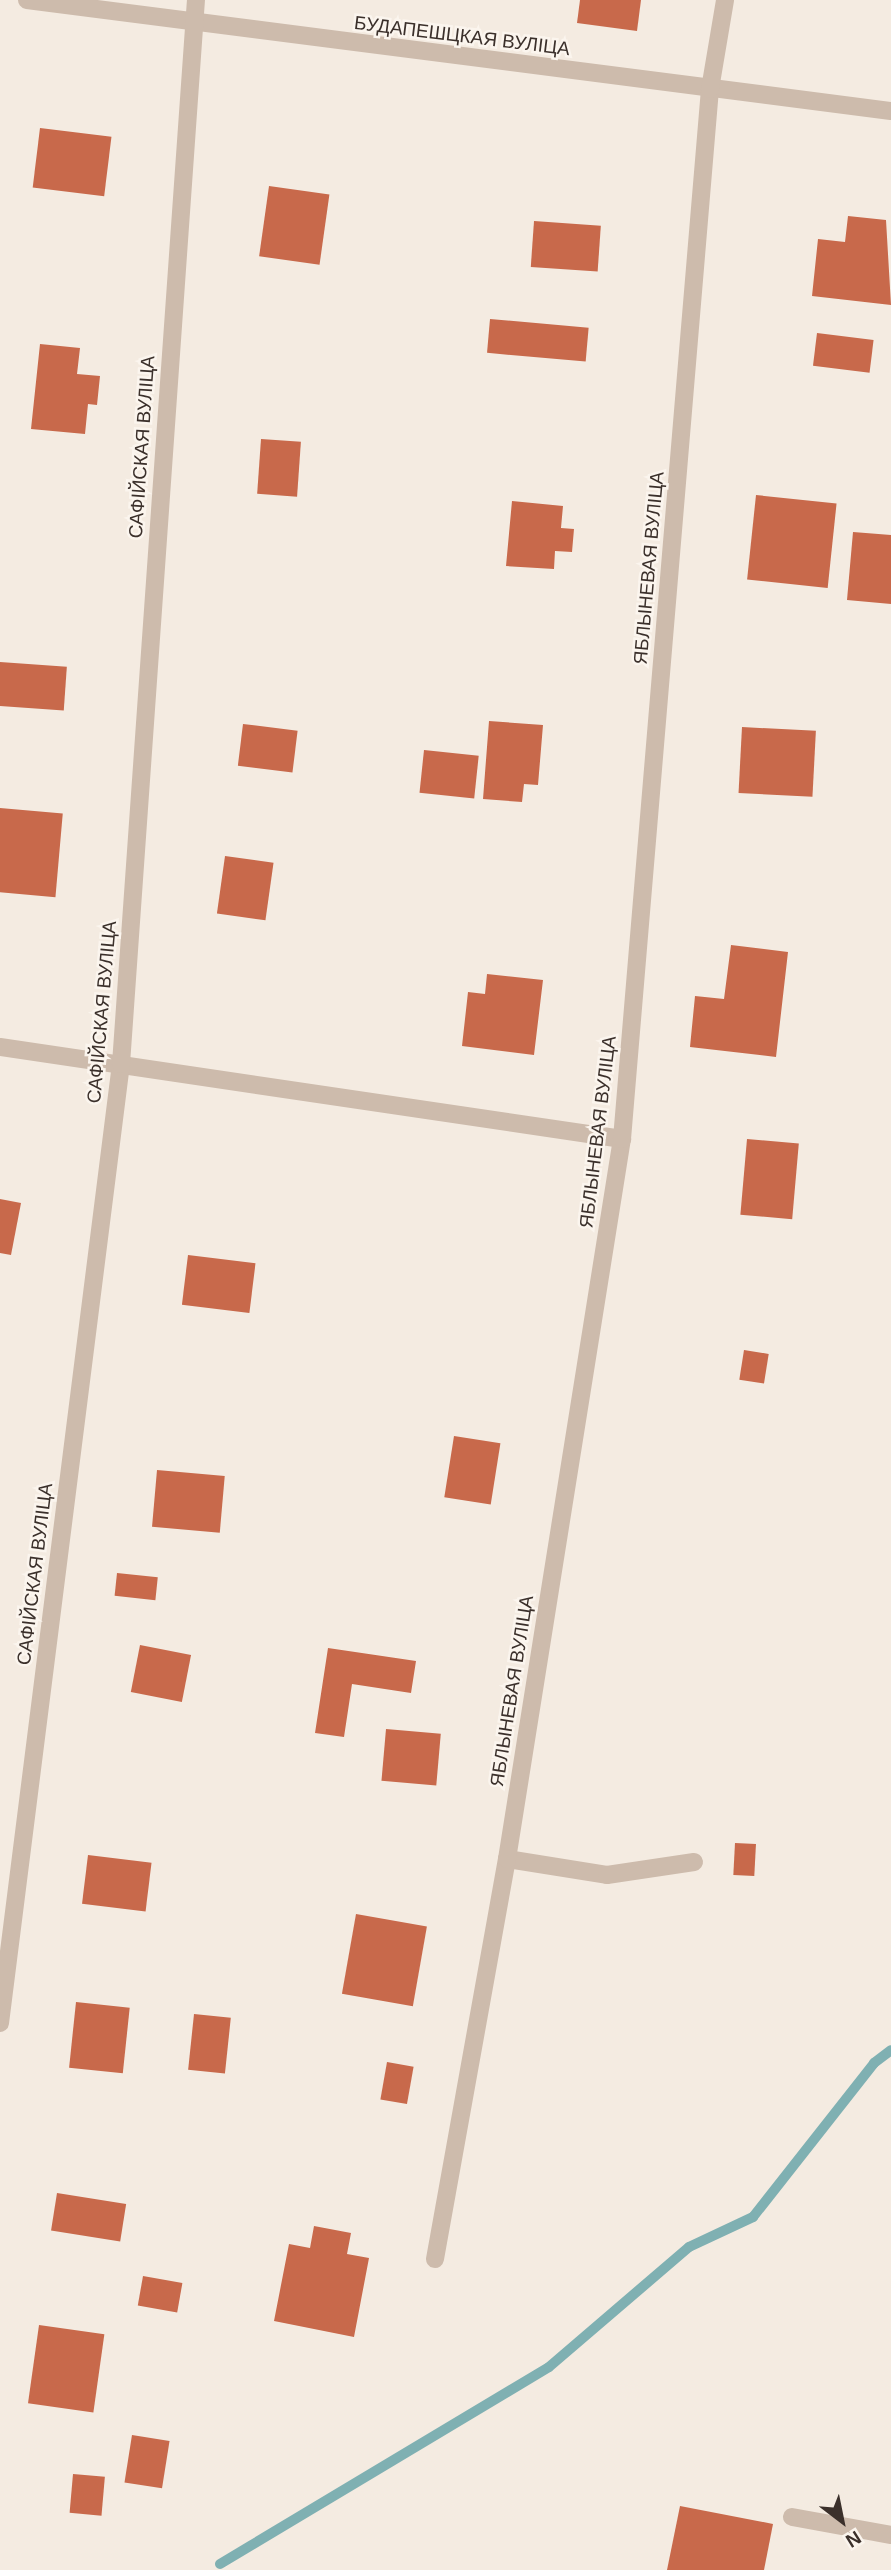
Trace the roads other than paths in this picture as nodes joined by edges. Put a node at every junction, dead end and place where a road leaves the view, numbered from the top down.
1 (27, 0) edge
2 (196, 0) edge
3 (725, 0) edge
4 (192, 23) junction
5 (709, 89) junction
6 (891, 111) edge
7 (0, 1047) edge
8 (121, 1064) junction
9 (622, 1139) junction
10 (507, 1859) junction
11 (694, 1862) dead end
12 (0, 2024) edge
13 (435, 2259) dead end
14 (792, 2517) dead end
15 (891, 2535) edge

1 - 4 street, БУДАПЕШЦКАЯ ВУЛІЦА
2 - 4 street, САФІЙСКАЯ ВУЛІЦА
3 - 5 street, ЯБЛЫНЕВАЯ ВУЛІЦА
4 - 5 street, БУДАПЕШЦКАЯ ВУЛІЦА
4 - 8 street, САФІЙСКАЯ ВУЛІЦА
5 - 6 street, БУДАПЕШЦКАЯ ВУЛІЦА
5 - 9 street, ЯБЛЫНЕВАЯ ВУЛІЦА
7 - 8 street
8 - 9 street
8 - 12 street, САФІЙСКАЯ ВУЛІЦА
9 - 10 street, ЯБЛЫНЕВАЯ ВУЛІЦА
10 - 11 street
10 - 13 street, ЯБЛЫНЕВАЯ ВУЛІЦА
14 - 15 street

